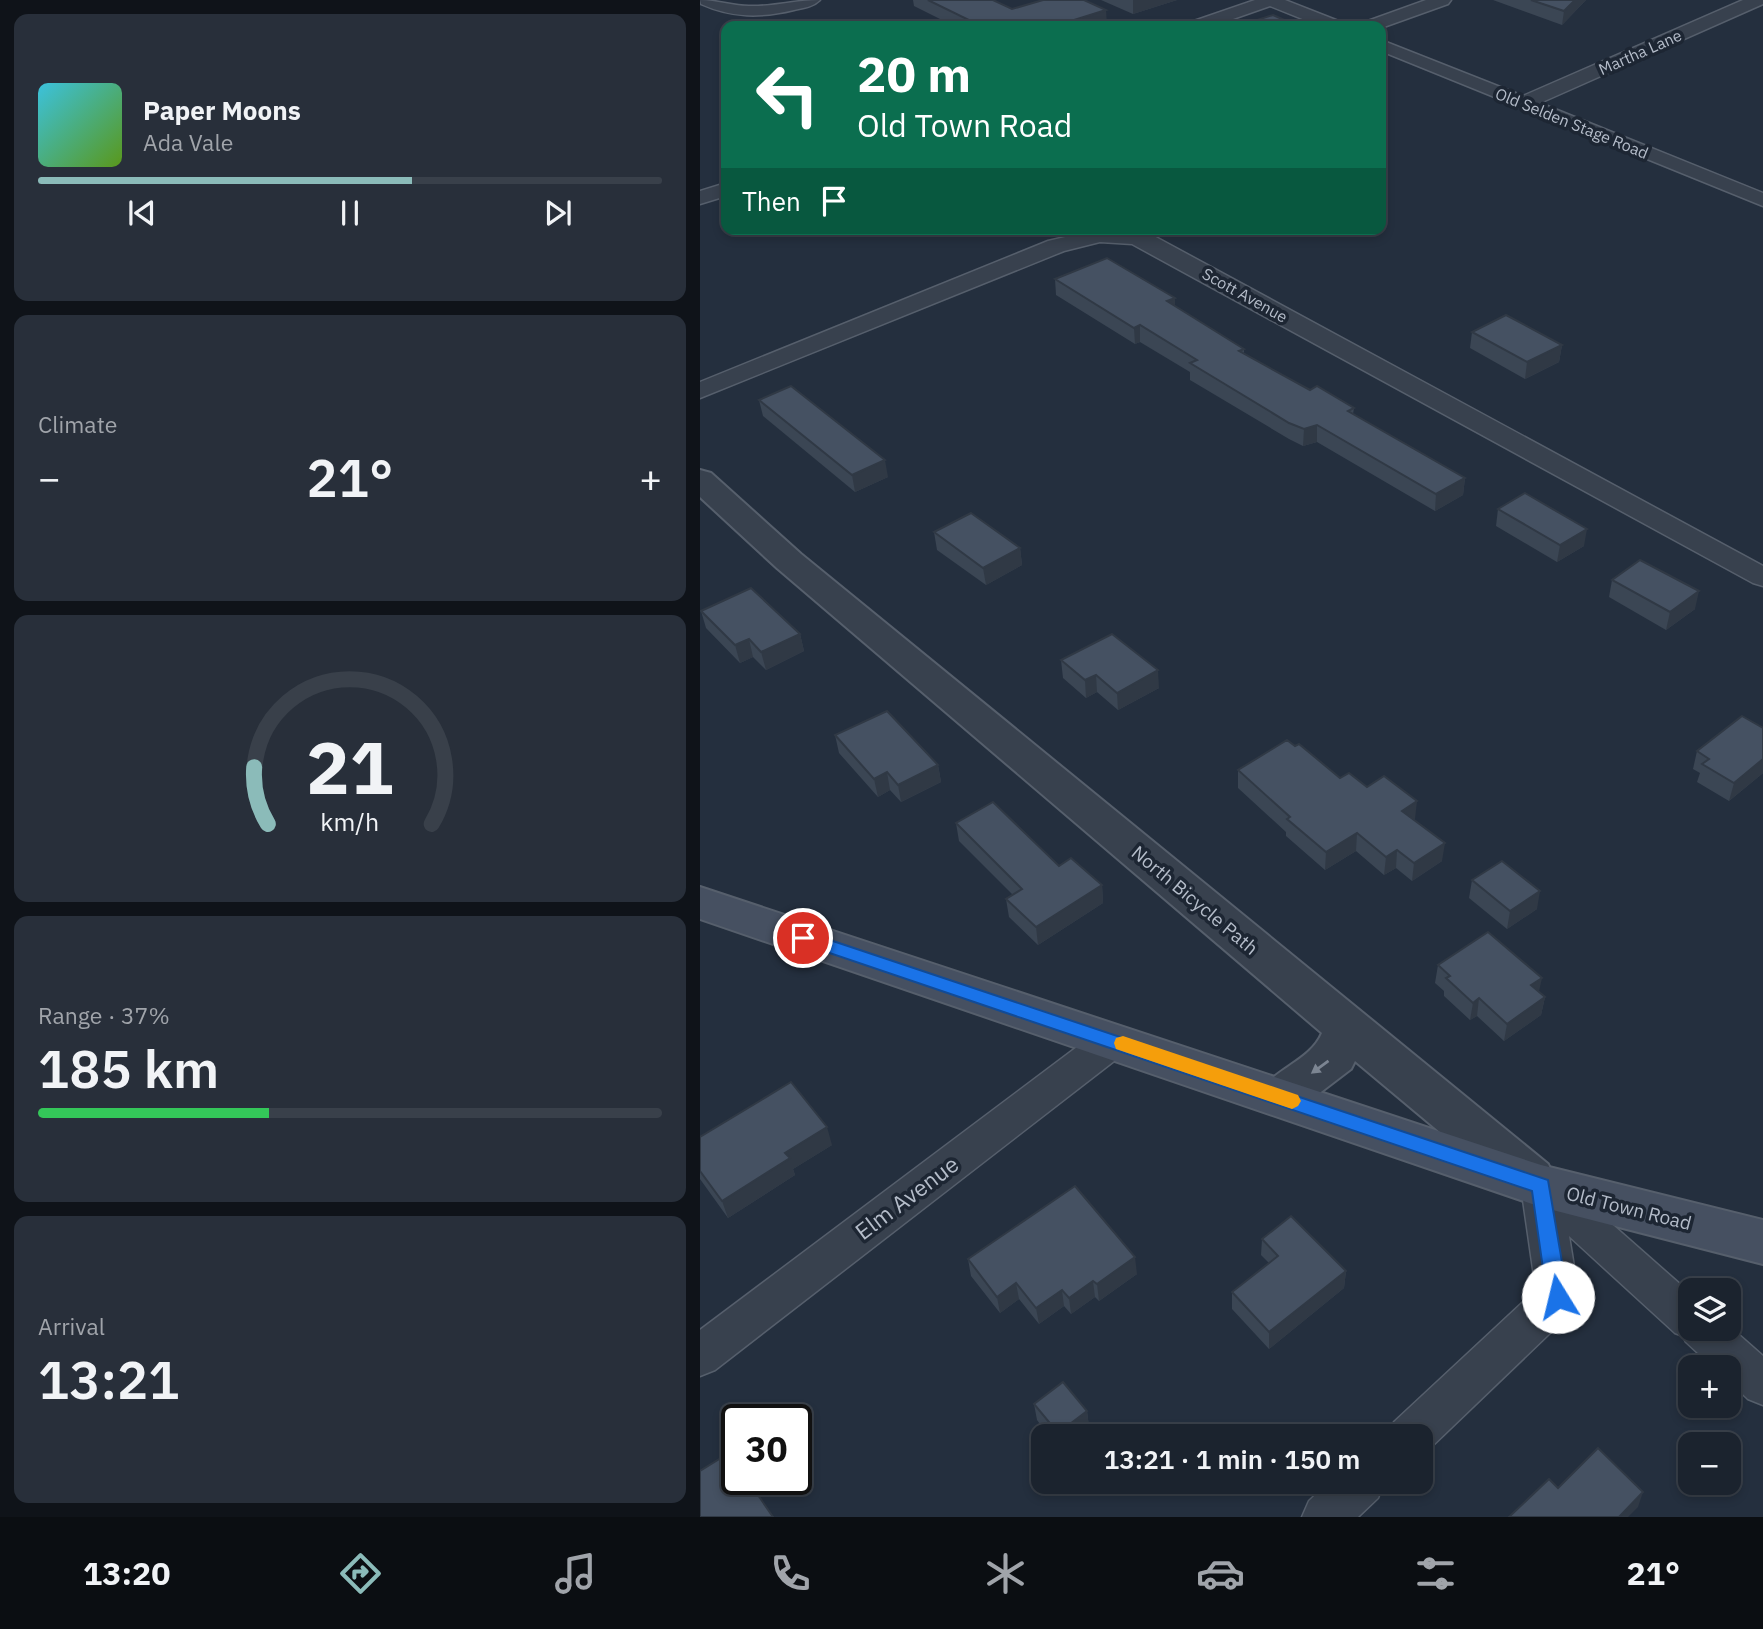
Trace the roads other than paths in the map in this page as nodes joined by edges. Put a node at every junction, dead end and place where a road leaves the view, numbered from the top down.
1 (706, 0) edge
2 (811, 0) edge
3 (1271, 0) edge
4 (1442, 0) edge
5 (1758, 0) edge
6 (1211, 21) edge
7 (1323, 21) edge
8 (1385, 21) edge
9 (1386, 47) edge
10 (1523, 103) junction
11 (721, 191) edge
12 (700, 198) edge
13 (1763, 200) edge
14 (1103, 235) edge
15 (1122, 235) edge
16 (700, 391) edge
17 (700, 480) edge
18 (1763, 578) edge
19 (700, 903) edge
20 (1347, 1028) junction
21 (1114, 1040) junction
22 (1280, 1097) junction
23 (1541, 1186) junction
24 (1763, 1242) edge
25 (1678, 1308) edge
26 (1715, 1341) edge
27 (700, 1356) edge
28 (1763, 1384) edge
29 (1424, 1424) edge
30 (1349, 1494) edge
31 (1325, 1517) edge

1 - 2 street
3 - 6 street
3 - 7 street
4 - 8 street
5 - 10 street, Martha Lane
9 - 10 street, Old Selden Stage Road
10 - 13 street, Old Selden Stage Road
11 - 12 street
14 - 16 street, Scott Avenue
15 - 18 street, Scott Avenue
17 - 20 street, North Bicycle Path
19 - 21 main road, Old Town Road
20 -> 22 street
20 - 23 street, North Bicycle Path
21 - 22 main road, Old Town Road
21 - 27 street, Elm Avenue
22 - 23 main road, Old Town Road
23 - 24 main road, Old Town Road
23 - 25 street, North Bicycle Path
23 - 29 street
26 - 28 street
30 - 31 street

